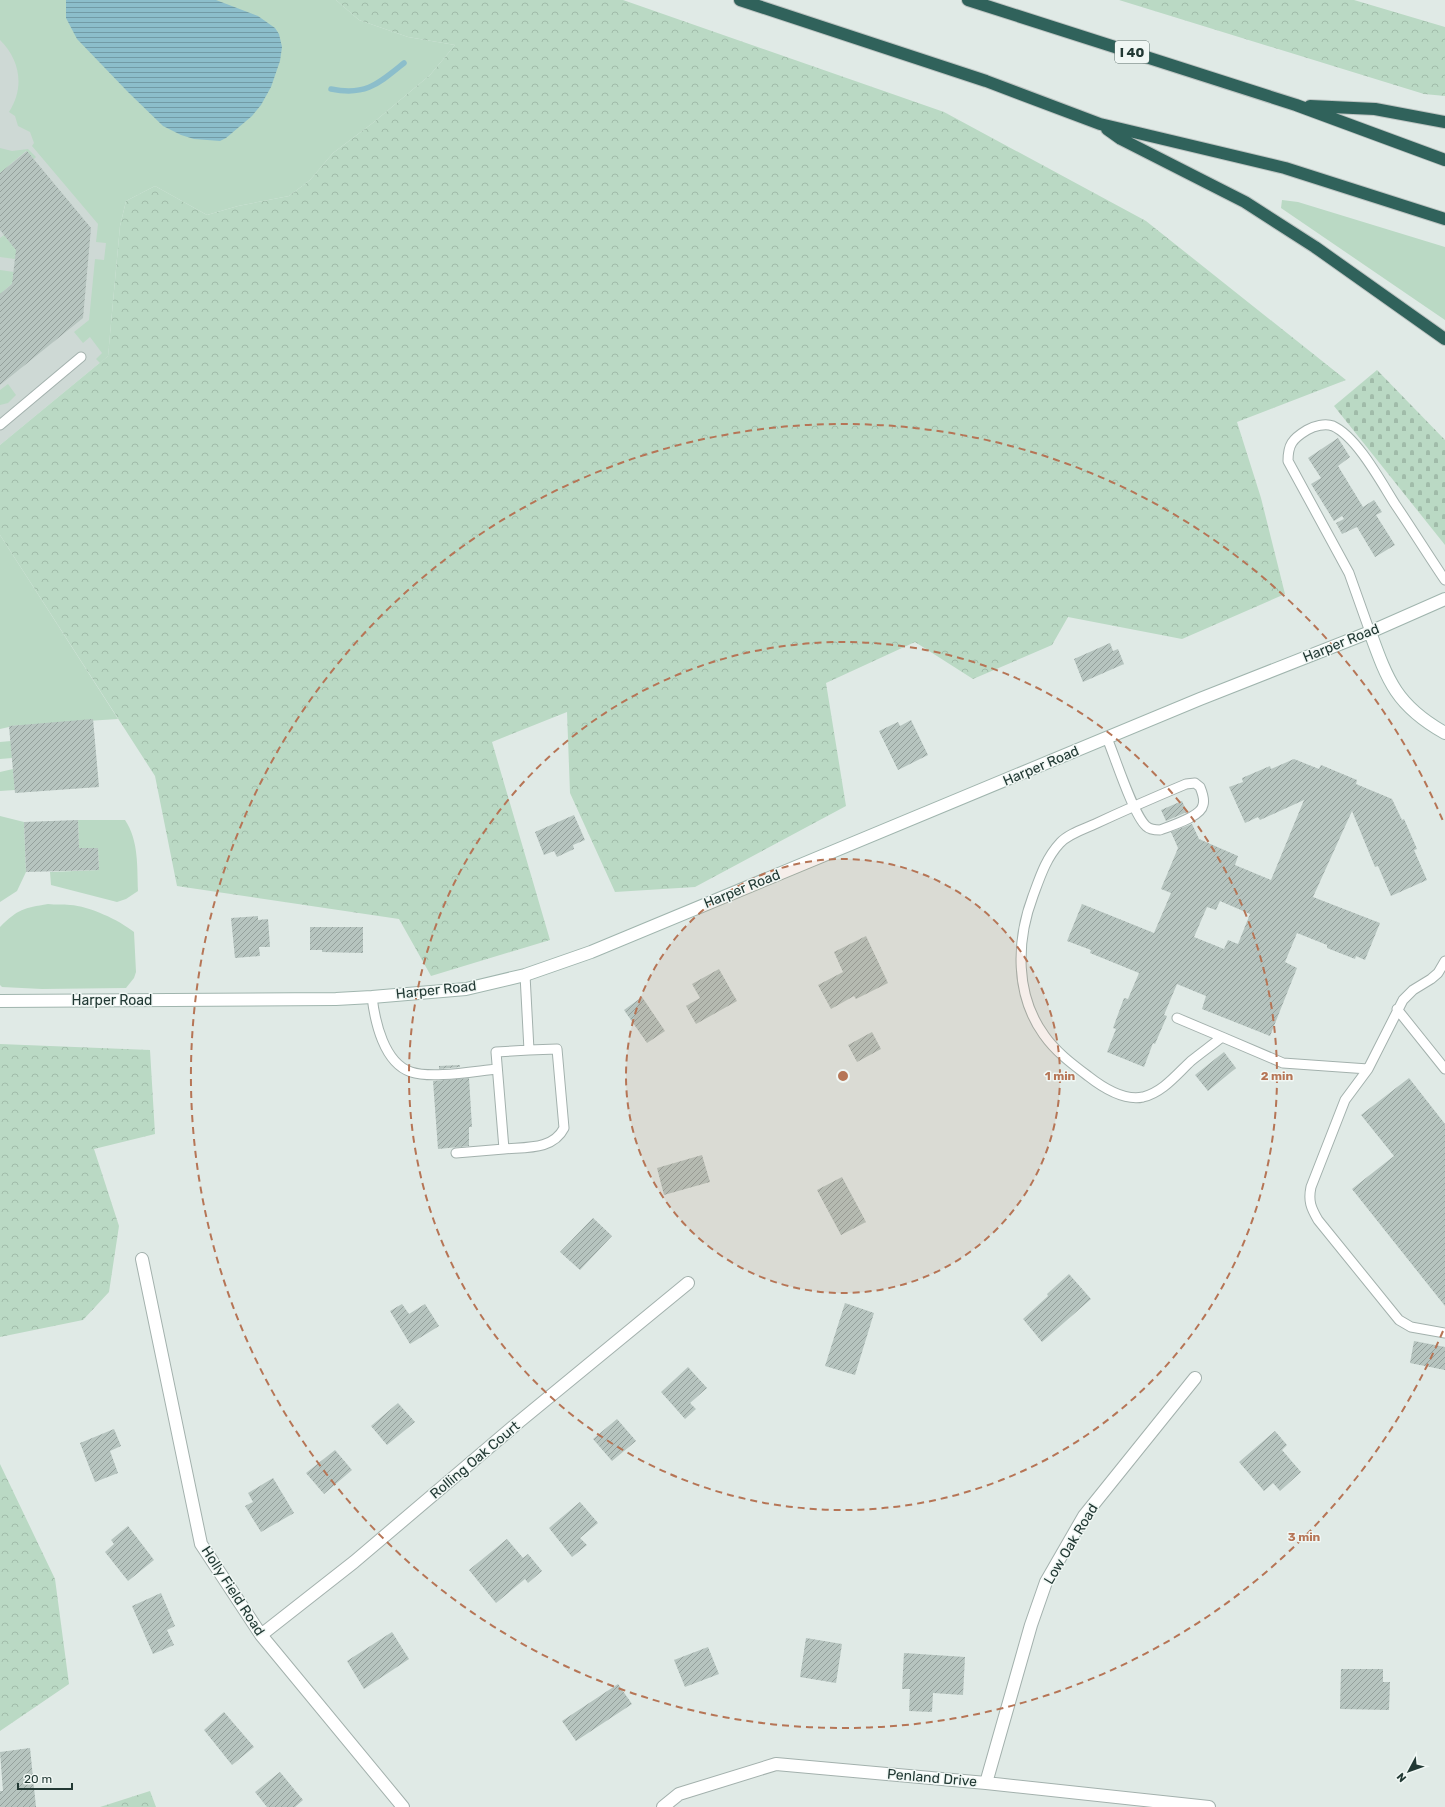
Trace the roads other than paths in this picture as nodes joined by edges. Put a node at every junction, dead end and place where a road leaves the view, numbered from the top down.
1 (740, 0) edge
2 (968, 0) edge
3 (1296, 105) junction
4 (1445, 122) edge
5 (1100, 124) junction
6 (1445, 160) edge
7 (1445, 219) edge
8 (1445, 339) edge
9 (81, 357) dead end
10 (0, 425) edge
11 (1445, 580) edge
12 (1445, 599) edge
13 (1370, 632) junction
14 (1445, 734) edge
15 (1107, 738) junction
16 (1134, 806) junction
17 (1445, 962) edge
18 (1438, 973) junction
19 (525, 975) junction
20 (1445, 980) edge
21 (372, 996) junction
22 (0, 1001) edge
23 (1397, 1009) junction
24 (1177, 1018) dead end
25 (1222, 1037) junction
26 (529, 1050) junction
27 (497, 1069) junction
28 (1368, 1069) junction
29 (1445, 1069) edge
30 (504, 1149) junction
31 (456, 1153) dead end
32 (142, 1260) dead end
33 (688, 1283) dead end
34 (1445, 1334) edge
35 (1195, 1378) dead end
36 (261, 1635) junction
37 (986, 1783) junction
38 (403, 1807) edge
39 (663, 1807) edge
40 (1209, 1807) edge

1 - 5 highway
2 - 3 highway, I 40
3 - 4 highway
3 - 6 highway, I 40
5 - 7 highway
5 - 8 highway
9 - 10 lane
11 - 13 lane
12 - 13 street, Harper Road
13 - 14 street
13 - 15 street, Harper Road
15 - 16 lane
15 - 19 street, Harper Road
16 - 16 lane
16 - 25 lane
17 - 18 lane
18 - 20 lane
18 - 23 lane
19 - 21 street, Harper Road
19 - 26 lane
21 - 22 street, Harper Road
21 - 27 lane
23 - 28 lane
23 - 29 lane
24 - 25 lane
25 - 28 lane
26 - 27 lane
26 - 30 lane
27 - 30 lane
28 - 34 lane
30 - 31 lane
32 - 36 street, Holly Field Road
33 - 36 street, Rolling Oak Court
35 - 37 street, Low Oak Road
36 - 38 street, Holly Field Road
37 - 39 street, Penland Drive
37 - 40 street, Penland Drive

